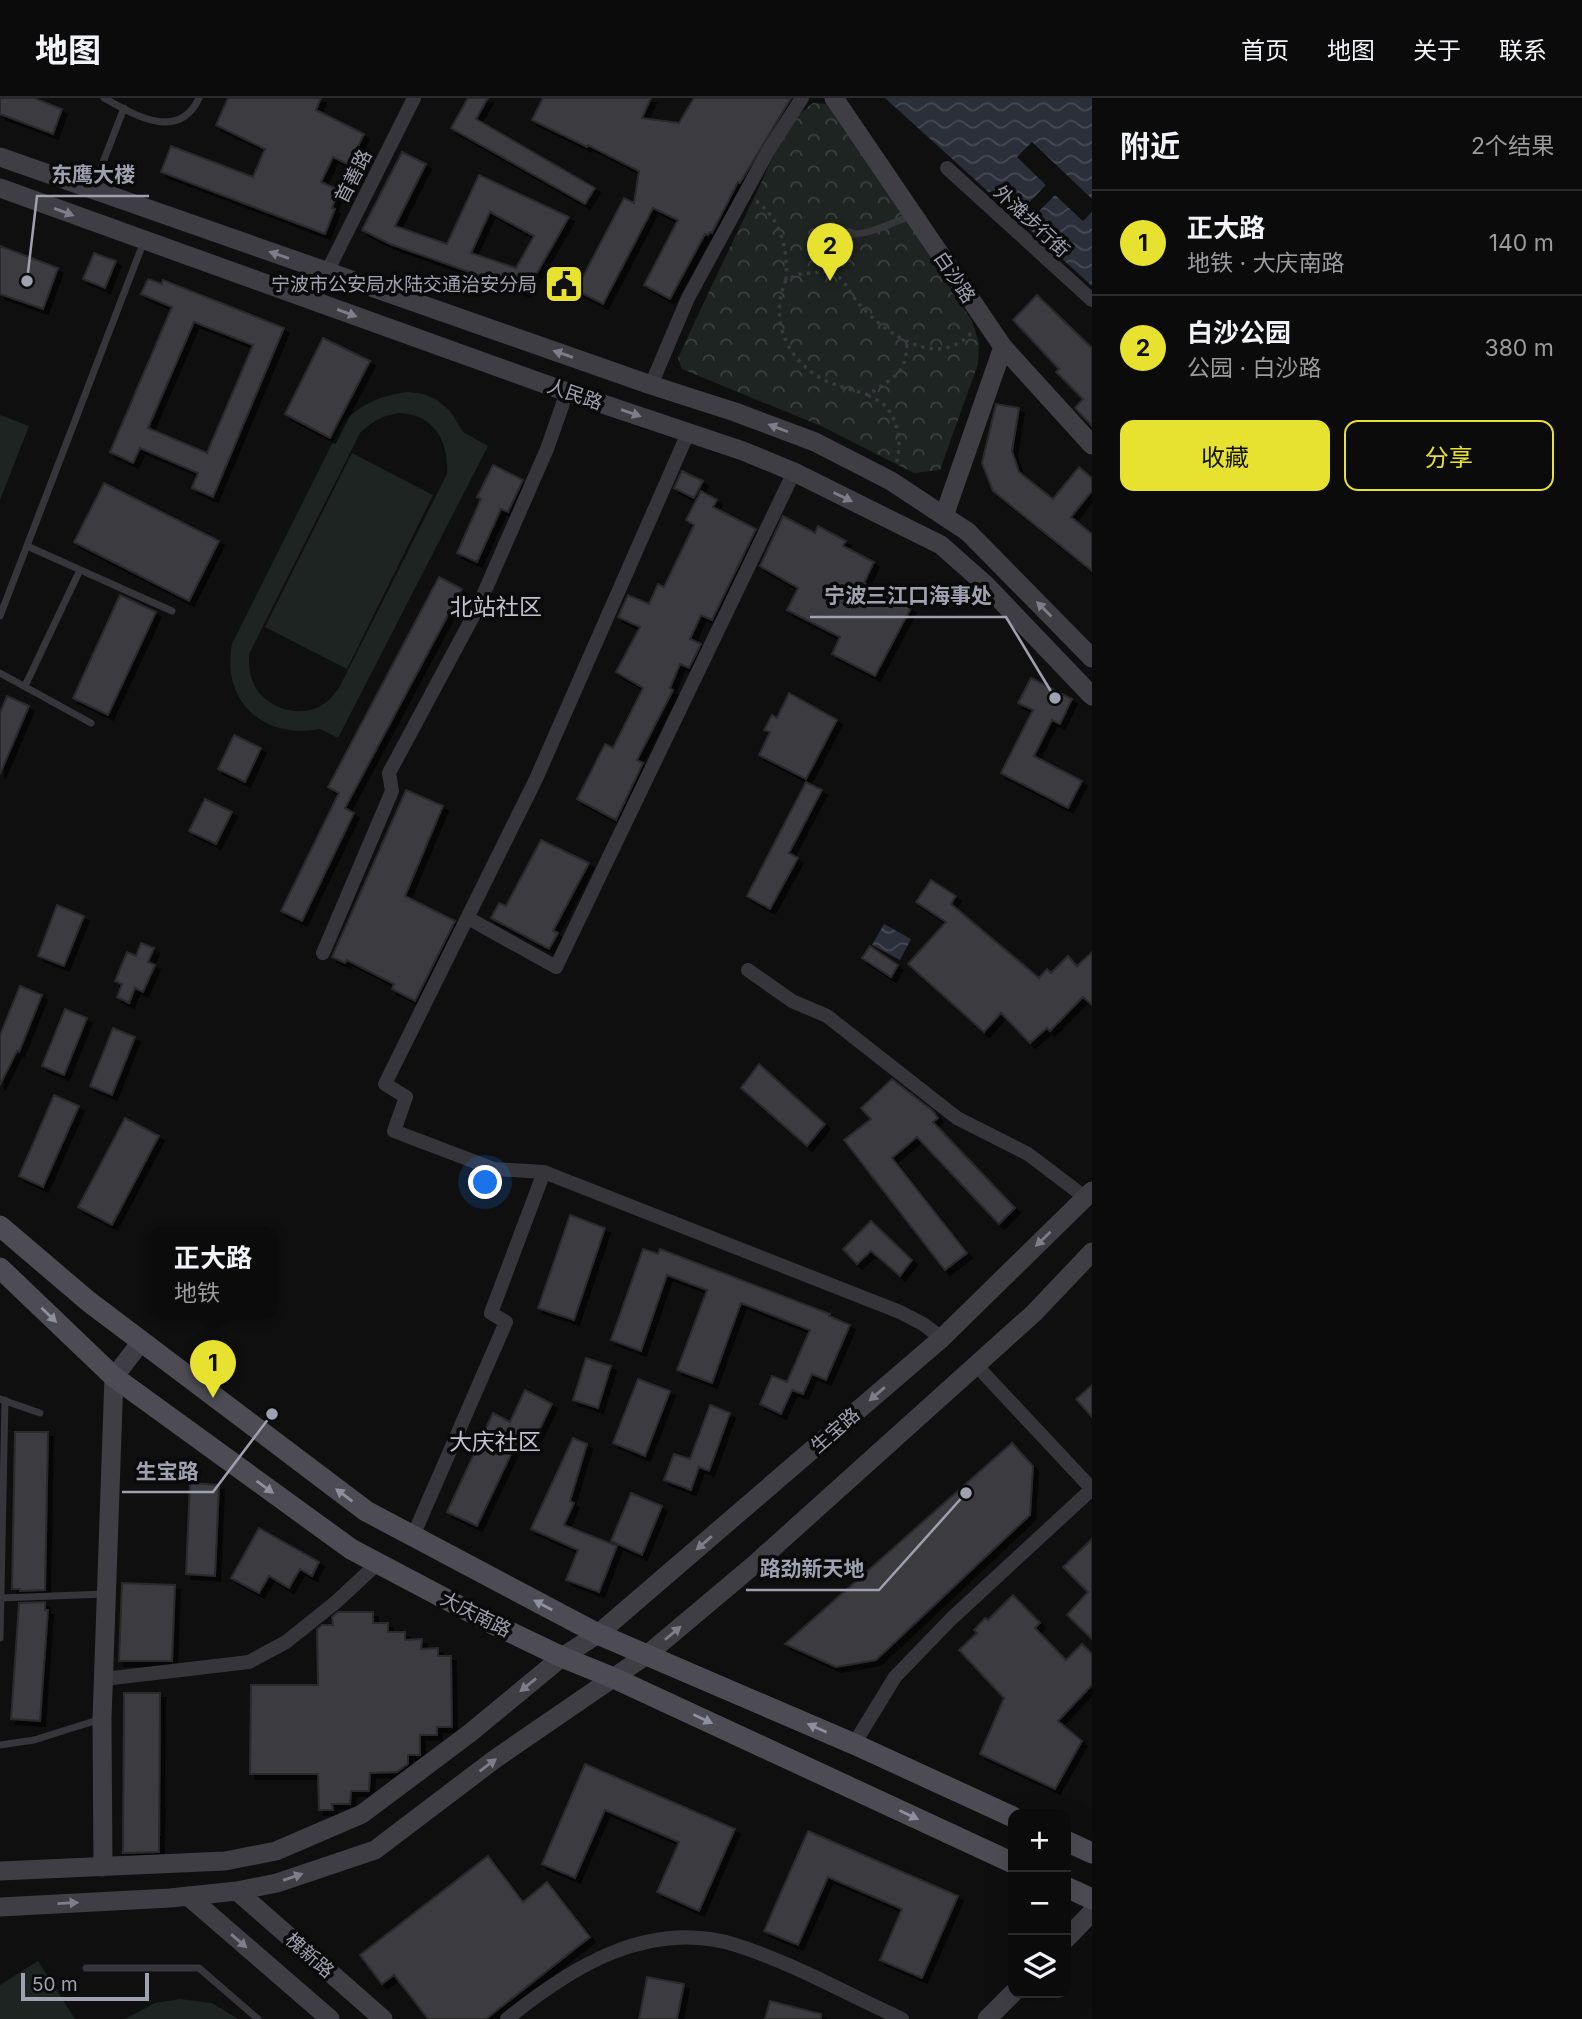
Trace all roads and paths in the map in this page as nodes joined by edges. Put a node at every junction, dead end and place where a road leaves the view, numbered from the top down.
1 (104, 98) edge
2 (199, 98) edge
3 (414, 98) edge
4 (802, 98) edge
5 (834, 98) edge
6 (124, 108) junction
7 (0, 157) edge
8 (947, 168) dead end
9 (0, 188) edge
10 (92, 189) junction
11 (747, 193) junction
12 (913, 215) junction
13 (832, 225) dead end
14 (144, 241) junction
15 (327, 272) junction
16 (786, 280) junction
17 (1092, 300) edge
18 (983, 318) junction
19 (907, 343) junction
20 (1003, 347) junction
21 (651, 385) junction
22 (567, 391) junction
23 (868, 395) junction
24 (688, 433) junction
25 (1092, 445) edge
26 (794, 472) junction
27 (891, 481) junction
28 (944, 516) junction
29 (27, 546) junction
30 (80, 570) junction
31 (172, 611) dead end
32 (0, 616) edge
33 (1092, 658) edge
34 (0, 673) edge
35 (25, 687) junction
36 (1092, 696) edge
37 (91, 723) dead end
38 (468, 918) junction
39 (323, 953) dead end
40 (748, 970) dead end
41 (544, 1172) junction
42 (1089, 1194) edge
43 (0, 1215) edge
44 (0, 1226) edge
45 (1092, 1252) edge
46 (44, 1261) junction
47 (0, 1268) edge
48 (942, 1338) junction
49 (141, 1342) junction
50 (976, 1365) junction
51 (114, 1377) junction
52 (2, 1399) edge
53 (40, 1413) dead end
54 (1092, 1489) edge
55 (413, 1536) junction
56 (378, 1563) junction
57 (106, 1594) junction
58 (1, 1598) edge
59 (598, 1634) junction
60 (0, 1638) edge
61 (648, 1654) junction
62 (562, 1657) junction
63 (104, 1679) junction
64 (616, 1679) junction
65 (102, 1719) junction
66 (854, 1744) junction
67 (0, 1745) edge
68 (1008, 1815) edge
69 (1071, 1843) edge
70 (1092, 1853) edge
71 (1008, 1861) edge
72 (103, 1867) junction
73 (0, 1871) edge
74 (1071, 1889) edge
75 (237, 1892) junction
76 (188, 1896) junction
77 (1092, 1899) edge
78 (0, 1907) edge
79 (1092, 1912) edge
80 (1070, 1935) edge
81 (86, 1968) dead end
82 (1008, 1998) edge
83 (258, 2019) edge
84 (330, 2019) edge
85 (383, 2019) edge
86 (507, 2019) edge
87 (902, 2019) edge
88 (987, 2019) edge

1 - 6 lane
2 - 6 lane
3 - 15 street, 首善路
4 - 11 street
5 - 12 main road, 白沙路
6 - 10 lane
7 - 10 main road, 人民路
8 - 17 street, 外滩步行街
9 -> 14 main road, 人民路
15 -> 10 main road, 人民路
11 - 16 path
11 - 21 street
12 - 13 lane
12 - 18 main road, 白沙路
14 -> 22 main road, 人民路
14 - 29 lane
21 -> 15 main road, 人民路
16 - 19 path
16 - 23 path
18 - 19 path
18 - 20 main road, 白沙路
19 - 23 path
20 - 25 main road, 白沙路
20 - 28 main road
27 -> 21 main road, 人民路
22 -> 24 main road, 人民路
22 - 39 street
23 - 27 path
24 - 26 main road, 人民路
24 - 38 street
26 -> 36 main road, 人民路
26 - 38 street
27 - 28 main road, 人民路
33 -> 28 main road, 人民路
29 - 30 lane
29 - 32 lane
30 - 31 lane
30 - 35 lane
34 - 35 lane
35 - 37 lane
38 - 41 street
40 - 42 street
41 - 48 street
41 - 55 street
42 -> 48 main road, 生宝路
43 - 46 main road
44 - 46 main road, 大庆南路
45 - 50 main road
46 - 49 main road, 大庆南路
47 -> 51 main road, 大庆南路
48 -> 59 main road, 生宝路
49 - 51 main road
55 -> 49 main road, 大庆南路
50 - 54 street
61 -> 50 main road
51 -> 56 main road, 大庆南路
51 - 57 main road
52 - 53 lane
52 - 58 lane
54 - 66 street
59 -> 55 main road, 大庆南路
56 - 62 main road, 大庆南路
56 - 63 street
57 - 58 lane
57 - 63 main road
58 - 60 lane
59 - 61 main road, 大庆南路
59 - 62 main road, 生宝路
61 - 64 main road
66 -> 61 main road, 大庆南路
62 - 64 main road, 大庆南路
62 -> 72 main road, 生宝路
63 - 65 main road
64 -> 71 main road, 大庆南路
75 -> 64 main road
65 - 67 lane
65 - 72 main road
66 - 68 main road, 大庆南路
69 - 70 main road
72 - 73 main road, 生宝路
74 - 77 main road
75 - 76 main road
75 - 85 main road, 槐新路
78 -> 76 main road
76 -> 84 main road, 槐新路
79 - 80 main road
81 - 83 lane
82 - 88 main road
86 - 87 street

